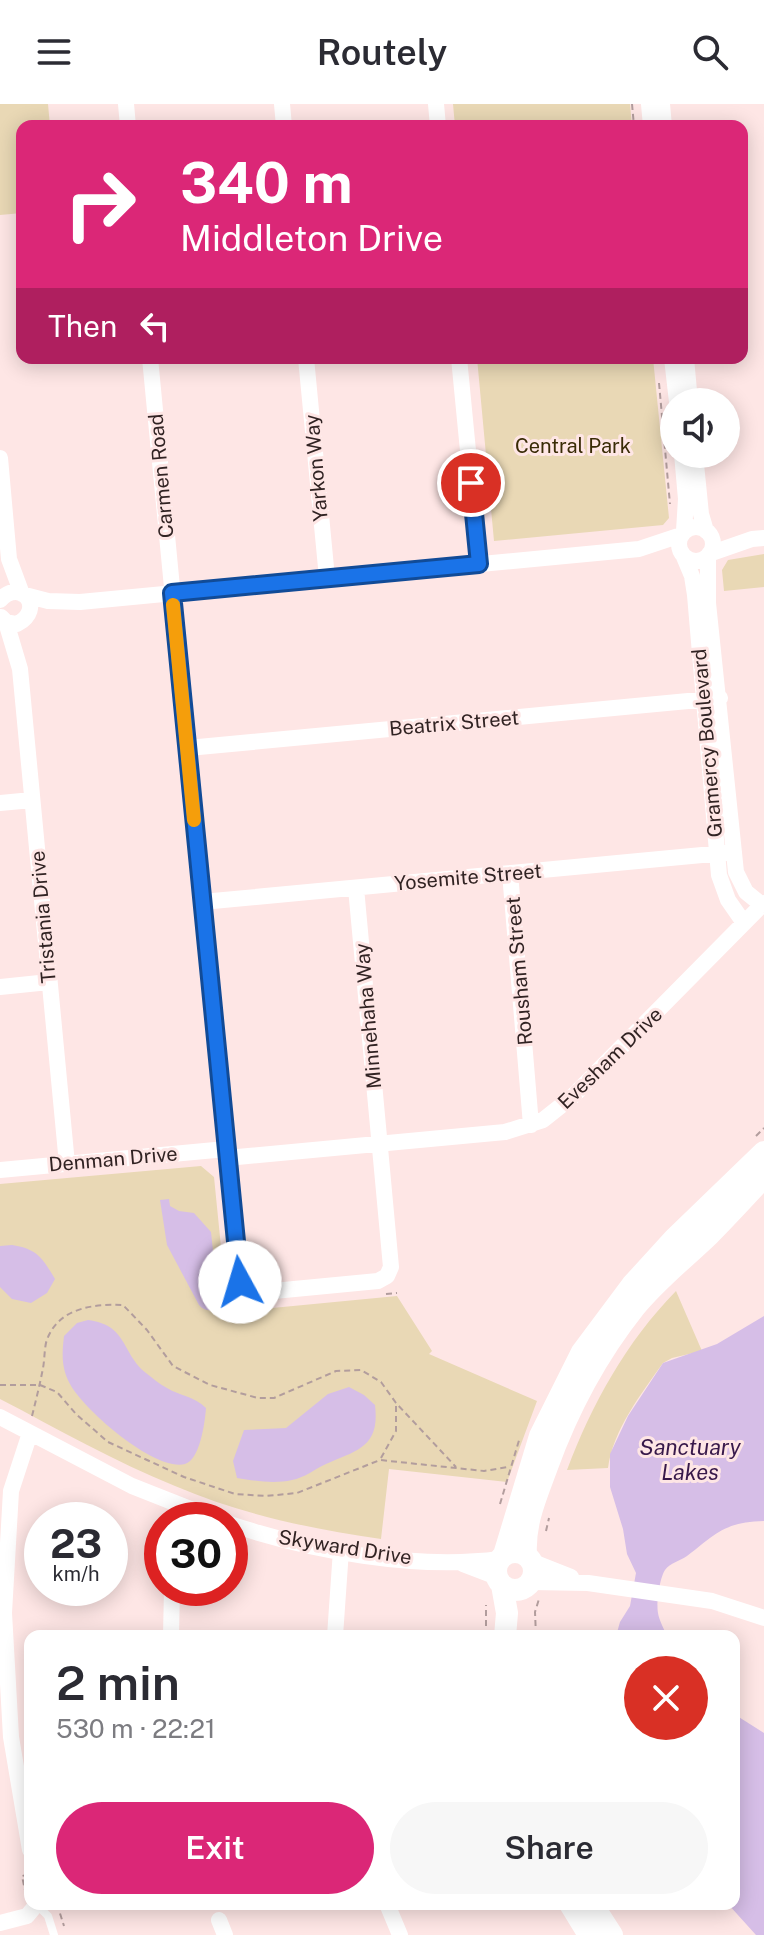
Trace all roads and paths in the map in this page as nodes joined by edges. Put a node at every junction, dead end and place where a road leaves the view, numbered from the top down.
1 (151, 364) edge
2 (307, 364) edge
3 (460, 364) edge
4 (673, 364) edge
5 (687, 364) edge
6 (657, 371) dead end
7 (675, 388) edge
8 (689, 388) edge
9 (0, 458) edge
10 (683, 468) edge
11 (696, 468) edge
12 (670, 505) dead end
13 (707, 532) junction
14 (683, 533) junction
15 (758, 538) edge
16 (639, 549) junction
17 (709, 555) junction
18 (684, 556) junction
19 (9, 559) junction
20 (479, 564) junction
21 (327, 578) junction
22 (172, 593) junction
23 (24, 594) junction
24 (1, 598) edge
25 (80, 602) junction
26 (27, 618) junction
27 (3, 620) edge
28 (20, 669) junction
29 (720, 698) junction
30 (702, 700) junction
31 (188, 748) junction
32 (32, 800) junction
33 (0, 803) edge
34 (734, 852) junction
35 (717, 853) junction
36 (510, 873) junction
37 (356, 888) junction
38 (202, 902) junction
39 (763, 904) edge
40 (744, 923) junction
41 (49, 982) junction
42 (0, 987) edge
43 (537, 1122) junction
44 (380, 1144) junction
45 (764, 1152) edge
46 (227, 1153) junction
47 (67, 1164) junction
48 (0, 1170) edge
49 (764, 1177) edge
50 (702, 1227) junction
51 (397, 1293) dead end
52 (379, 1295) dead end
53 (231, 1296) dead end
54 (247, 1308) dead end
55 (0, 1385) edge
56 (40, 1385) junction
57 (396, 1403) junction
58 (0, 1417) edge
59 (30, 1433) junction
60 (380, 1460) junction
61 (456, 1467) junction
62 (510, 1467) dead end
63 (160, 1502) edge
64 (550, 1517) dead end
65 (248, 1529) edge
66 (544, 1541) dead end
67 (341, 1550) junction
68 (518, 1572) junction
69 (172, 1606) edge
70 (764, 1618) edge
71 (171, 1630) edge
72 (335, 1630) edge
73 (506, 1630) edge
74 (519, 1630) edge
75 (536, 1630) edge
76 (24, 1814) edge
77 (29, 1910) edge
78 (40, 1910) edge
79 (59, 1910) edge
80 (390, 1910) edge
81 (574, 1910) edge
82 (596, 1910) edge
83 (0, 1923) edge
84 (54, 1935) edge
85 (67, 1935) edge
86 (400, 1935) edge
87 (589, 1935) edge
88 (612, 1935) edge

1 - 22 street, Carmen Road
2 - 21 street, Yarkon Way
3 - 20 street
4 - 7 street
5 - 8 street
6 - 12 path
9 - 19 street
10 - 14 street
11 - 13 street
13 - 14 street
13 - 15 street
13 - 17 street
14 - 16 street
14 - 18 street
15 - 17 street
16 - 18 street
16 - 20 street
17 - 18 street
17 - 29 street, Gramercy Boulevard
18 - 30 street, Gramercy Boulevard
19 - 23 street
19 - 24 street
20 - 21 street
21 - 22 street
22 - 25 street
22 - 31 street, Carmen Road
23 - 24 street
23 - 25 street
23 - 26 street, Tristania Drive
25 - 26 street
26 - 27 street
26 - 28 street, Tristania Drive
27 - 28 street, Tristania Drive
28 - 32 street, Tristania Drive
29 - 30 street, Beatrix Street
29 - 34 street, Gramercy Boulevard
30 - 31 street, Beatrix Street
30 - 35 street, Gramercy Boulevard
31 - 38 street, Carmen Road
32 - 33 street
32 - 41 street, Tristania Drive
34 - 35 street, Yosemite Street
34 - 39 street, Gramercy Boulevard
35 - 36 street, Yosemite Street
35 - 40 street, Gramercy Boulevard
36 - 37 street, Yosemite Street
36 - 43 street, Rousham Street
37 - 38 street, Yosemite Street
37 - 44 street, Minnehaha Way
38 - 46 street, Carmen Road
39 - 40 street, Evesham Drive
40 - 43 street, Evesham Drive
41 - 42 street
41 - 47 street, Tristania Drive
43 - 44 street, Evesham Drive
44 - 46 street, Evesham Drive
44 - 46 street, Minnehaha Way
45 - 50 street
46 - 47 street, Denman Drive
47 - 48 street, Denman Drive
49 - 50 street
50 - 68 street
51 - 52 path
53 - 54 path
55 - 56 path
56 - 57 path
56 - 59 path
56 - 60 path
57 - 60 path
57 - 61 path
58 - 59 street
59 - 63 street
59 - 76 street
60 - 61 path
61 - 62 path
64 - 66 path
65 - 67 street, Skyward Drive
67 - 68 street, Skyward Drive
67 - 72 street
68 - 70 street, Skyward Drive
68 - 73 street
68 - 74 street
68 - 75 path
69 - 71 street
77 - 83 street
78 - 84 lane
79 - 85 path
80 - 86 street
81 - 87 street
82 - 88 street

